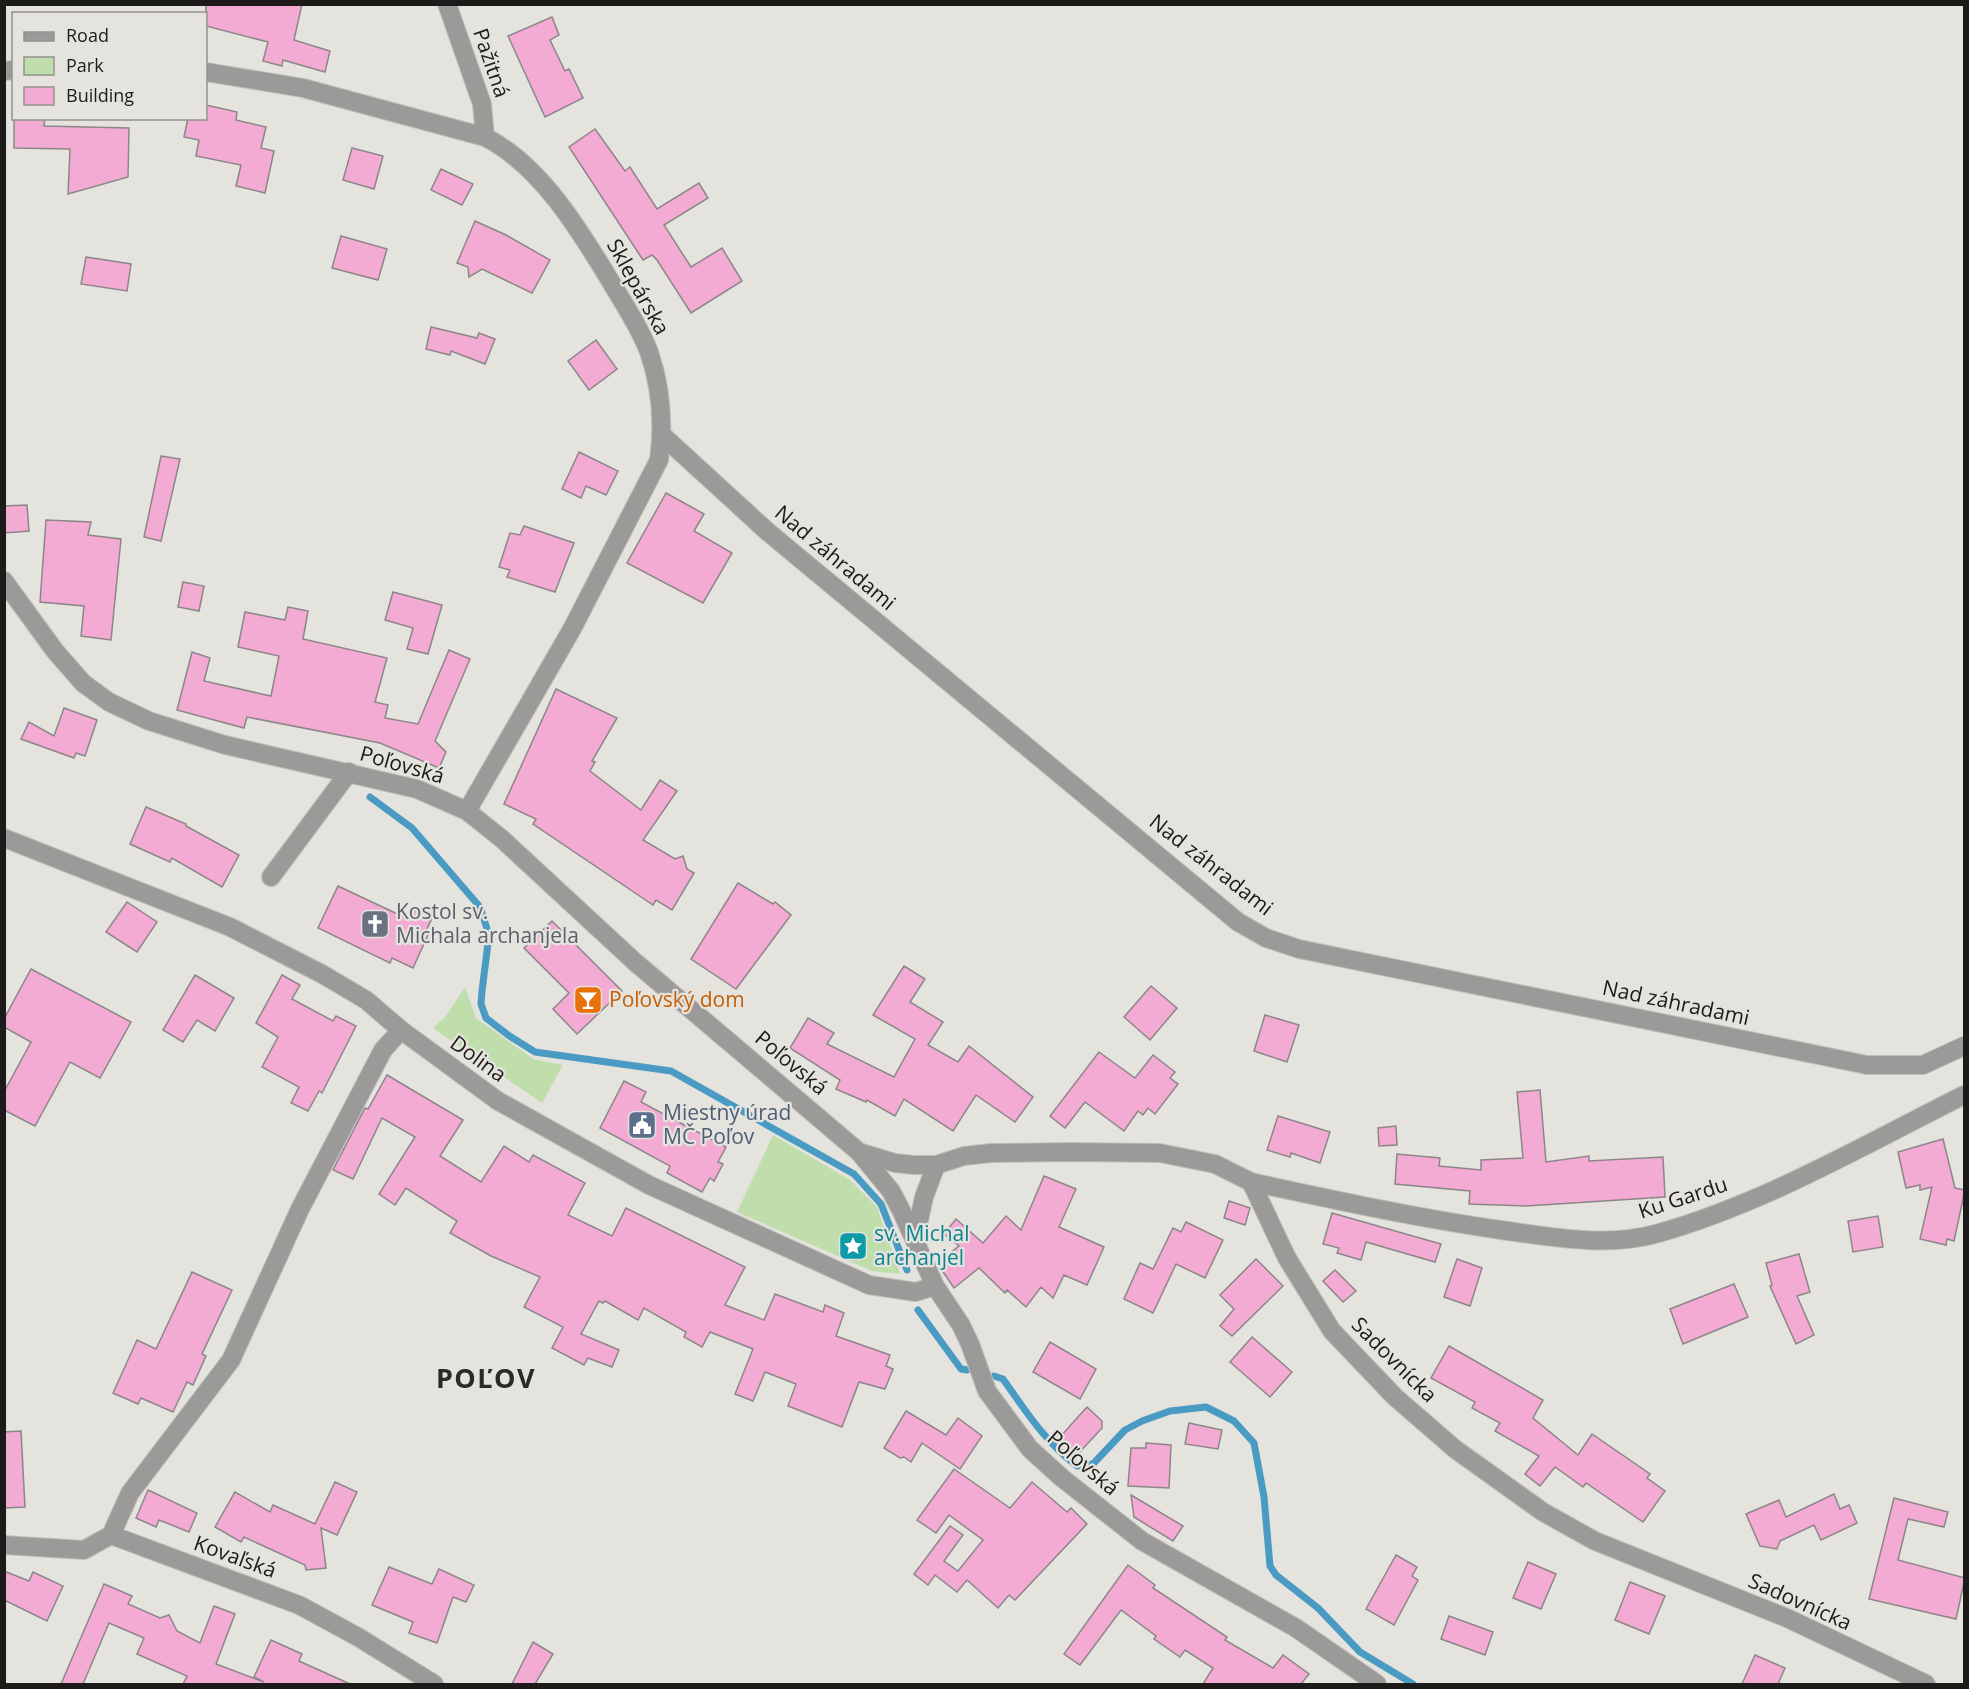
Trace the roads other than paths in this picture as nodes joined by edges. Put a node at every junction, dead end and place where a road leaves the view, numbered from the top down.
1 (447, 4) edge
2 (207, 72) edge
3 (485, 137) junction
4 (663, 436) junction
5 (4, 581) edge
6 (349, 772) junction
7 (467, 811) junction
8 (4, 838) edge
9 (271, 877) dead end
10 (401, 1030) junction
11 (1965, 1047) edge
12 (1965, 1095) edge
13 (859, 1152) junction
14 (936, 1164) junction
15 (1251, 1182) junction
16 (915, 1239) junction
17 (935, 1287) junction
18 (111, 1535) junction
19 (4, 1545) edge
20 (434, 1684) edge
21 (1377, 1684) edge
22 (1926, 1684) edge

1 - 3 street, Pažitná
2 - 3 street, Sklepárska
3 - 4 street, Sklepárska
4 - 7 street, Sklepárska
4 - 11 street, Nad záhradami
5 - 6 street, Poľovská
6 - 7 street, Poľovská
6 - 9 street
7 - 13 street, Poľovská
8 - 10 street, Dolina
10 - 17 street, Dolina
10 - 18 street
12 - 15 street, Ku Gardu
13 - 14 street
13 - 16 street, Poľovská
14 - 15 street
14 - 16 street
15 - 22 street, Sadovnícka
16 - 17 street, Poľovská
17 - 21 street, Poľovská
18 - 19 street
18 - 20 street, Kovaľská

